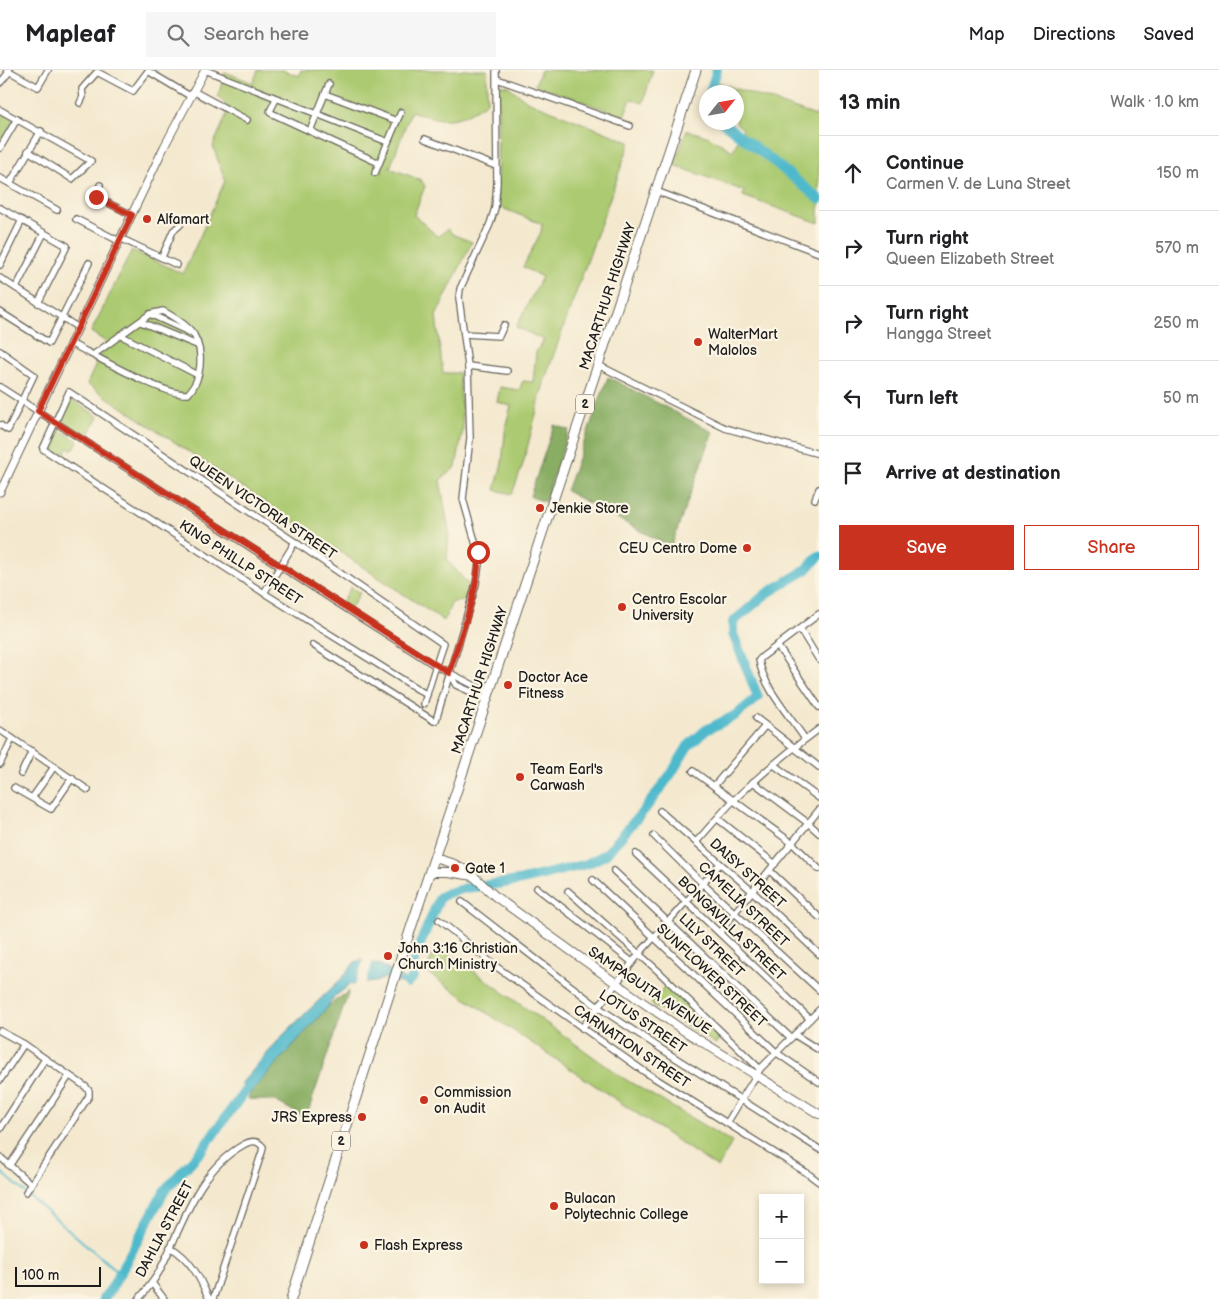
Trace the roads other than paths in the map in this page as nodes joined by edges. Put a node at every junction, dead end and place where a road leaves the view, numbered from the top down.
1 (22, 70) edge
2 (48, 70) edge
3 (205, 70) edge
4 (496, 70) edge
5 (696, 70) edge
6 (8, 71) edge
7 (18, 76) junction
8 (497, 79) junction
9 (0, 83) edge
10 (329, 84) dead end
11 (191, 94) junction
12 (325, 94) junction
13 (276, 99) junction
14 (80, 103) dead end
15 (0, 110) edge
16 (401, 112) dead end
17 (318, 114) junction
18 (17, 119) junction
19 (247, 120) dead end
20 (397, 121) junction
21 (630, 126) dead end
22 (41, 131) junction
23 (310, 131) junction
24 (425, 139) dead end
25 (388, 142) junction
26 (0, 148) edge
27 (28, 152) junction
28 (380, 163) junction
29 (496, 166) junction
30 (375, 173) dead end
31 (0, 178) edge
32 (10, 183) junction
33 (100, 185) dead end
34 (656, 191) junction
35 (0, 208) edge
36 (57, 210) dead end
37 (132, 215) junction
38 (76, 219) dead end
39 (22, 220) junction
40 (180, 224) dead end
41 (44, 233) junction
42 (120, 240) junction
43 (819, 253) edge
44 (162, 257) junction
45 (89, 263) dead end
46 (177, 264) dead end
47 (0, 265) edge
48 (0, 278) edge
49 (16, 288) junction
50 (38, 302) junction
51 (0, 312) edge
52 (62, 318) junction
53 (141, 322) junction
54 (504, 325) dead end
55 (77, 327) junction
56 (464, 334) junction
57 (120, 335) junction
58 (70, 343) junction
59 (198, 345) junction
60 (0, 351) edge
61 (93, 355) junction
62 (598, 365) junction
63 (468, 366) junction
64 (507, 371) dead end
65 (198, 375) junction
66 (0, 387) edge
67 (21, 401) junction
68 (38, 411) junction
69 (55, 422) junction
70 (0, 425) edge
71 (819, 454) edge
72 (819, 489) edge
73 (0, 492) edge
74 (815, 498) dead end
75 (295, 542) junction
76 (279, 565) junction
77 (264, 593) junction
78 (819, 614) edge
79 (800, 629) junction
80 (313, 645) dead end
81 (778, 645) junction
82 (819, 660) edge
83 (436, 666) junction
84 (449, 673) junction
85 (471, 684) junction
86 (468, 691) junction
87 (427, 695) junction
88 (488, 696) junction
89 (424, 704) dead end
90 (819, 707) edge
91 (756, 718) dead end
92 (765, 726) junction
93 (819, 729) edge
94 (0, 730) edge
95 (12, 739) junction
96 (805, 739) junction
97 (794, 748) junction
98 (32, 751) junction
99 (0, 764) edge
100 (774, 764) junction
101 (54, 767) junction
102 (819, 767) edge
103 (693, 771) dead end
104 (21, 774) dead end
105 (72, 778) junction
106 (754, 782) junction
107 (714, 786) junction
108 (14, 788) dead end
109 (88, 790) dead end
110 (32, 798) junction
111 (819, 798) edge
112 (734, 800) junction
113 (660, 810) dead end
114 (819, 810) edge
115 (718, 818) junction
116 (808, 823) junction
117 (819, 833) edge
118 (654, 836) dead end
119 (696, 842) junction
120 (792, 843) junction
121 (636, 854) dead end
122 (434, 858) junction
123 (720, 864) junction
124 (775, 864) junction
125 (819, 869) edge
126 (614, 871) dead end
127 (770, 871) junction
128 (430, 872) junction
129 (475, 878) junction
130 (593, 880) dead end
131 (702, 883) junction
132 (537, 888) dead end
133 (568, 891) dead end
134 (753, 892) junction
135 (686, 901) junction
136 (462, 902) dead end
137 (734, 912) junction
138 (819, 916) edge
139 (439, 920) dead end
140 (668, 921) junction
141 (720, 933) junction
142 (654, 937) junction
143 (639, 954) junction
144 (819, 954) edge
145 (632, 962) junction
146 (615, 983) junction
147 (819, 990) edge
148 (598, 1007) junction
149 (819, 1010) edge
150 (814, 1018) edge
151 (582, 1028) junction
152 (0, 1031) edge
153 (793, 1036) junction
154 (24, 1044) junction
155 (819, 1050) edge
156 (777, 1053) junction
157 (45, 1059) junction
158 (758, 1072) junction
159 (69, 1076) junction
160 (0, 1080) edge
161 (819, 1082) edge
162 (742, 1098) junction
163 (819, 1114) edge
164 (727, 1123) junction
165 (0, 1128) edge
166 (819, 1148) edge
167 (0, 1157) edge
168 (9, 1166) junction
169 (819, 1182) edge
170 (31, 1184) junction
171 (26, 1192) dead end
172 (170, 1247) junction
173 (152, 1283) junction
174 (139, 1299) edge
175 (164, 1299) edge
176 (209, 1299) edge
177 (213, 1299) edge
178 (291, 1299) edge

1 - 7 street
2 - 7 street
3 - 11 street
3 - 13 street
4 - 8 street
5 - 34 highway, MACARTHUR HIGHWAY / 2
6 - 7 street
6 - 9 street
8 - 21 street
8 - 29 street
10 - 12 street
11 - 14 street
11 - 19 street
11 - 37 street
12 - 17 street
12 - 20 street
13 - 17 street
13 - 23 street
15 - 18 street
16 - 20 street
17 - 23 street
17 - 25 street
18 - 22 street
18 - 26 street
20 - 25 street
22 - 27 street
22 - 27 street
23 - 28 street
24 - 29 street
25 - 28 street
27 - 32 street
28 - 30 street
29 - 56 street
31 - 32 street
32 - 36 street
33 - 37 street
34 - 43 street
34 - 62 highway, MACARTHUR HIGHWAY / 2
35 - 39 street
37 - 42 street
38 - 42 street
39 - 41 street
39 - 47 street
40 - 44 street
41 - 49 street
41 - 50 street
42 - 44 street
42 - 55 street
44 - 46 street
45 - 52 street
48 - 49 street
49 - 50 street
50 - 52 street
51 - 52 street
52 - 55 street
53 - 57 street
53 - 59 street
53 - 59 street
54 - 56 street
55 - 58 street
56 - 63 street
57 - 61 street
57 - 65 street
58 - 61 street
58 - 68 street
59 - 65 street
60 - 67 street
61 - 65 street
62 - 71 street
62 - 88 highway, MACARTHUR HIGHWAY / 2
63 - 64 street
63 - 84 street
66 - 67 street
67 - 68 street
67 - 70 street
68 - 69 street
68 - 73 street
69 - 75 street, QUEEN VICTORIA STREET
69 - 76 street
69 - 77 street, KING PHILLP STREET
72 - 74 street
75 - 76 street
75 - 83 street, QUEEN VICTORIA STREET
76 - 77 street
76 - 83 street
77 - 87 street, KING PHILLP STREET
78 - 79 street
79 - 81 street
79 - 82 street
80 - 84 street
81 - 90 street
81 - 96 street
83 - 84 street
83 - 87 street
84 - 85 street
84 - 86 street
85 - 86 street
85 - 88 street
86 - 88 street
87 - 89 street
88 - 122 highway, MACARTHUR HIGHWAY / 2
91 - 92 street
92 - 97 street
92 - 107 street
93 - 96 street
94 - 95 street
95 - 98 street
95 - 99 street
96 - 97 street
97 - 100 street
97 - 102 street
98 - 101 street
98 - 104 street
100 - 106 street
100 - 111 street
101 - 105 street
101 - 110 street
103 - 107 street
105 - 109 street
105 - 110 street
106 - 112 street
106 - 116 street
107 - 112 street
108 - 110 street
112 - 115 street
112 - 120 street
113 - 119 street, DAISY STREET
114 - 116 street
115 - 119 street
115 - 124 street
116 - 117 street
116 - 120 street
118 - 131 street, CAMELIA STREET
119 - 123 street, DAISY STREET
120 - 124 street
120 - 125 street
121 - 135 street, BONGAVILLA STREET
122 - 128 highway, MACARTHUR HIGHWAY / 2
122 - 129 main road, SAMPAGUITA AVENUE
123 - 131 street
123 - 134 street, DAISY STREET
124 - 127 street
126 - 140 street, LILY STREET
127 - 134 street
127 - 138 street
128 - 129 main road
128 - 178 highway, MACARTHUR HIGHWAY / 2
129 - 146 main road, SAMPAGUITA AVENUE
130 - 142 street, SUNFLOWER STREET
131 - 135 street
131 - 137 street, CAMELIA STREET
132 - 145 street
133 - 143 street
134 - 137 street
134 - 144 street, DAISY STREET
135 - 140 street
135 - 141 street, BONGAVILLA STREET
136 - 148 street, LOTUS STREET
137 - 141 street
137 - 147 street, CAMELIA STREET
139 - 151 street, CARNATION STREET
140 - 142 street
140 - 153 street, LILY STREET
141 - 150 street, BONGAVILLA STREET
142 - 143 street
142 - 156 street, SUNFLOWER STREET
143 - 145 street
143 - 158 street
145 - 146 street
146 - 148 street
146 - 158 main road, SAMPAGUITA AVENUE
148 - 151 street
148 - 162 street, LOTUS STREET
149 - 150 street
150 - 153 street
151 - 164 street, CARNATION STREET
152 - 154 street
153 - 155 street, LILY STREET
153 - 156 street
154 - 157 street
154 - 160 street
156 - 158 street
156 - 161 street, SUNFLOWER STREET
157 - 159 street
157 - 165 street
158 - 162 street
158 - 163 main road, SAMPAGUITA AVENUE
159 - 168 street
159 - 170 street
162 - 164 street
162 - 166 street, LOTUS STREET
164 - 169 street, CARNATION STREET
167 - 168 street
168 - 170 street
170 - 171 street
172 - 173 street, DAHLIA STREET
172 - 176 street
172 - 177 street, DAHLIA STREET
173 - 174 street, DAHLIA STREET
173 - 175 street

